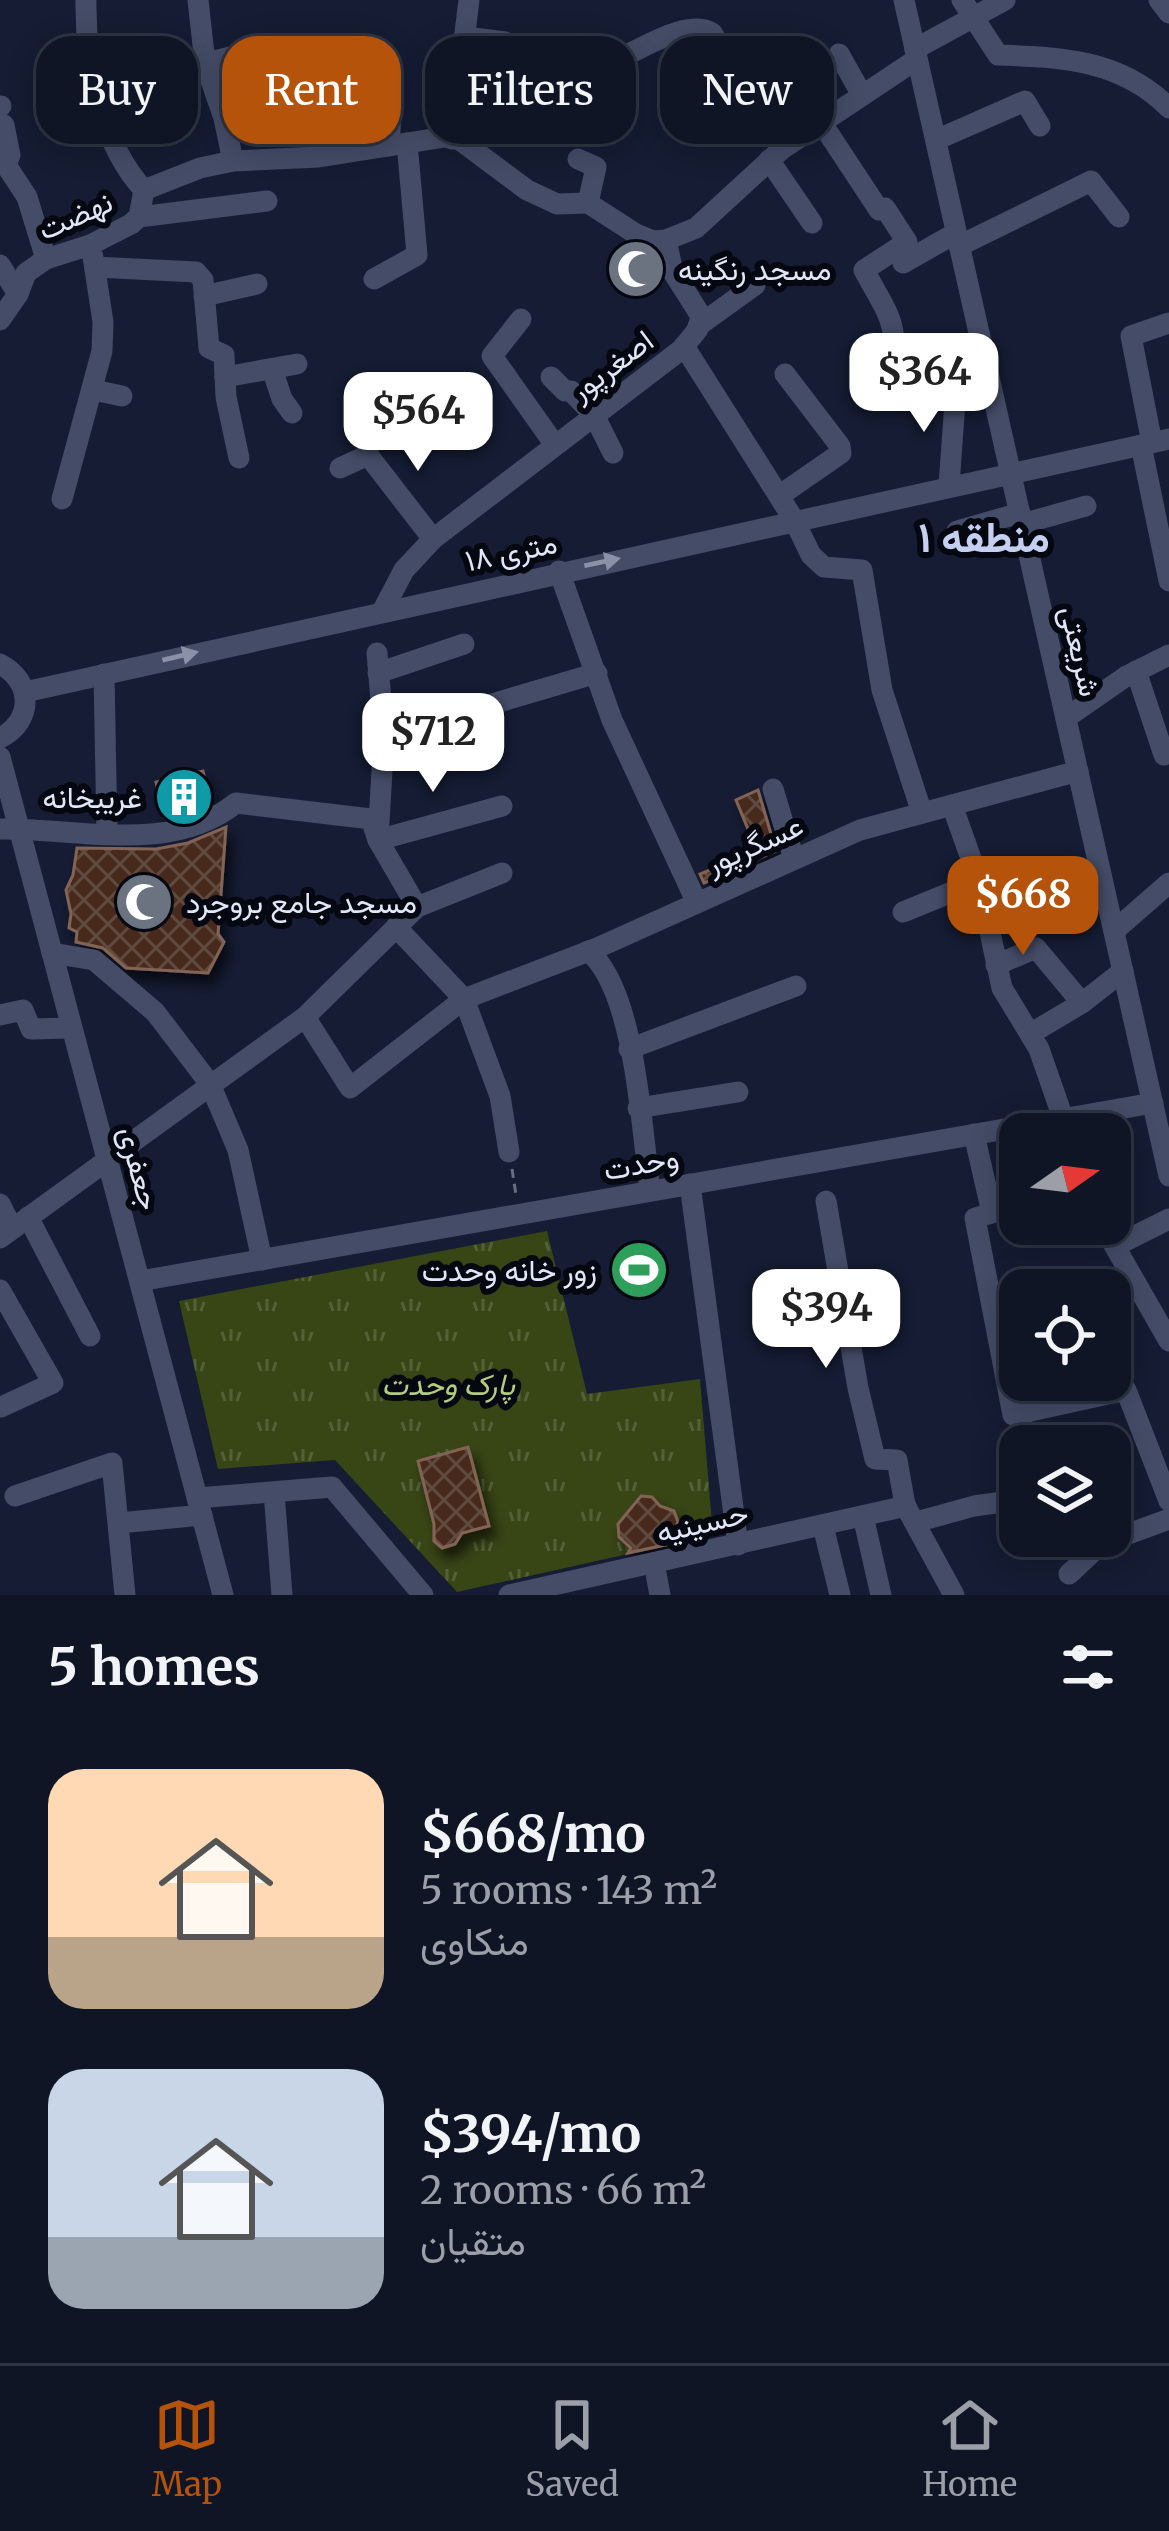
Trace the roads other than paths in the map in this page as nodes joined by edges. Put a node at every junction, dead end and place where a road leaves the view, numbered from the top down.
1 (86, 0) edge
2 (198, 0) edge
3 (469, 0) edge
4 (904, 0) edge
5 (1005, 0) edge
6 (1159, 0) edge
7 (967, 8) edge
8 (1169, 13) edge
9 (466, 36) edge
10 (636, 51) edge
11 (838, 54) dead end
12 (916, 54) junction
13 (222, 59) edge
14 (205, 63) junction
15 (862, 95) junction
16 (1169, 108) edge
17 (2, 112) edge
18 (834, 113) edge
19 (1040, 126) dead end
20 (935, 140) junction
21 (425, 142) edge
22 (834, 142) edge
23 (465, 144) edge
24 (790, 144) edge
25 (398, 145) junction
26 (776, 154) junction
27 (578, 159) dead end
28 (233, 161) junction
29 (3, 165) edge
30 (145, 190) junction
31 (267, 201) dead end
32 (588, 203) junction
33 (139, 217) junction
34 (1119, 217) dead end
35 (812, 223) dead end
36 (958, 239) junction
37 (665, 240) junction
38 (93, 256) junction
39 (46, 259) junction
40 (903, 263) dead end
41 (0, 266) edge
42 (374, 279) dead end
43 (257, 284) dead end
44 (755, 285) dead end
45 (19, 295) junction
46 (204, 296) junction
47 (0, 320) edge
48 (521, 320) dead end
49 (1169, 323) edge
50 (698, 326) junction
51 (684, 346) junction
52 (297, 364) dead end
53 (224, 366) junction
54 (272, 369) junction
55 (785, 374) dead end
56 (551, 377) dead end
57 (989, 378) junction
58 (886, 379) dead end
59 (93, 390) junction
60 (122, 396) dead end
61 (412, 410) dead end
62 (292, 413) dead end
63 (594, 415) junction
64 (1154, 443) edge
65 (555, 445) junction
66 (613, 453) dead end
67 (368, 455) junction
68 (238, 458) dead end
69 (340, 468) dead end
70 (1011, 472) junction
71 (949, 485) junction
72 (779, 496) junction
73 (62, 499) dead end
74 (1086, 506) dead end
75 (1021, 519) junction
76 (794, 520) junction
77 (958, 531) dead end
78 (433, 539) junction
79 (1165, 555) edge
80 (559, 572) junction
81 (1169, 581) edge
82 (383, 610) junction
83 (464, 644) dead end
84 (1169, 655) edge
85 (0, 664) edge
86 (1136, 671) junction
87 (597, 673) junction
88 (104, 674) junction
89 (25, 692) junction
90 (1066, 718) junction
91 (384, 736) junction
92 (0, 738) edge
93 (1164, 755) dead end
94 (0, 757) edge
95 (1078, 771) junction
96 (773, 789) dead end
97 (952, 805) junction
98 (502, 806) dead end
99 (922, 813) junction
100 (10, 829) edge
101 (106, 833) junction
102 (379, 839) junction
103 (794, 859) junction
104 (502, 873) dead end
105 (979, 881) junction
106 (1169, 883) edge
107 (697, 903) junction
108 (417, 907) junction
109 (903, 912) dead end
110 (396, 927) junction
111 (1114, 932) junction
112 (588, 951) junction
113 (52, 953) junction
114 (996, 965) junction
115 (1123, 971) junction
116 (796, 986) dead end
117 (464, 999) junction
118 (1082, 1003) junction
119 (0, 1015) edge
120 (305, 1017) junction
121 (71, 1028) junction
122 (1030, 1034) junction
123 (629, 1049) junction
124 (210, 1084) junction
125 (738, 1092) dead end
126 (1153, 1103) junction
127 (638, 1108) junction
128 (1057, 1113) edge
129 (1109, 1113) edge
130 (999, 1131) edge
131 (974, 1134) junction
132 (509, 1152) road end
133 (107, 1158) junction
134 (1169, 1176) edge
135 (690, 1184) junction
136 (650, 1191) junction
137 (826, 1201) dead end
138 (0, 1204) edge
139 (1169, 1219) edge
140 (14, 1228) edge
141 (1115, 1246) joint
142 (262, 1260) junction
143 (140, 1281) junction
144 (0, 1289) edge
145 (91, 1336) dead end
146 (1169, 1341) edge
147 (1, 1407) edge
148 (1020, 1413) junction
149 (1023, 1425) edge
150 (274, 1492) junction
151 (15, 1496) dead end
152 (1169, 1501) edge
153 (999, 1503) edge
154 (199, 1507) junction
155 (911, 1514) junction
156 (862, 1516) junction
157 (1169, 1519) edge
158 (119, 1523) junction
159 (823, 1526) junction
160 (1131, 1530) edge
161 (739, 1544) junction
162 (1084, 1557) edge
163 (654, 1563) junction
164 (1069, 1574) dead end
165 (125, 1595) edge
166 (223, 1595) edge
167 (283, 1595) edge
168 (423, 1595) edge
169 (509, 1595) edge
170 (661, 1595) edge
171 (840, 1595) edge
172 (881, 1595) edge
173 (954, 1595) edge

1 - 30 street
2 - 14 street
3 - 9 street
4 - 12 street, شریعتی
5 - 7 street
6 - 8 street
7 - 12 street
7 - 16 street
10 - 26 street
11 - 15 street
12 - 15 street
12 - 20 street, شریعتی
13 - 14 street
14 - 28 street
15 - 18 street
17 - 29 street
19 - 20 street
20 - 36 street, شریعتی
21 - 25 street, نهضت
22 - 58 street
23 - 32 street
24 - 26 street
25 - 28 street, نهضت
25 - 42 street
26 - 35 street
26 - 37 street
27 - 32 street
28 - 30 street, نهضت
29 - 39 street
30 - 33 street, نهضت
31 - 33 street
32 - 37 street
33 - 38 street, نهضت
34 - 36 street
36 - 40 street
36 - 57 street, شریعتی
37 - 50 street
38 - 39 street, نهضت
38 - 46 street
38 - 59 street
39 - 45 street, نهضت
41 - 45 street
43 - 46 street
44 - 50 street, اصغرپور
45 - 47 street, نهضت
46 - 53 street
48 - 65 street
49 - 64 street
50 - 51 street, اصغرپور
51 - 63 street, اصغرپور
51 - 72 street
52 - 54 street
53 - 54 street
53 - 68 street
54 - 62 street
55 - 72 street
56 - 63 street
57 - 70 street, شریعتی
57 - 71 street
59 - 60 street
59 - 73 street
61 - 67 street
63 - 65 street, اصغرپور
63 - 66 street
64 - 70 street, ۱۸ متری
64 - 79 street
65 - 78 street, اصغرپور
67 - 69 street
67 - 78 street
70 - 71 street, ۱۸ متری
70 - 75 street, شریعتی
71 - 76 street, ۱۸ متری
72 - 76 street
74 - 75 street
75 - 77 street
75 - 90 street, شریعتی
80 -> 76 street, ۱۸ متری
76 - 99 street
78 - 82 street, اصغرپور
79 - 81 street
80 - 82 street, ۱۸ متری
80 - 87 street
88 -> 82 street, ۱۸ متری
83 - 91 street
84 - 86 street
85 - 89 street
86 - 90 street
86 - 93 street
87 - 91 street
87 - 107 street
88 - 89 street, ۱۸ متری
88 - 101 street
89 - 92 street
90 - 95 street, شریعتی
91 - 102 street
94 - 100 street, جعفری
95 - 97 street, عسگرپور
95 - 111 street, شریعتی
96 - 103 street
97 - 99 street, عسگرپور
97 - 105 street
98 - 102 street
99 - 103 street, عسگرپور
100 - 101 street
100 - 113 street, جعفری
101 - 102 street
102 - 108 street
103 - 107 street, عسگرپور
104 - 108 street
105 - 109 street
105 - 114 street
106 - 111 street
107 - 112 street, عسگرپور
108 - 110 street
110 - 117 street
110 - 120 street
111 - 115 street, شریعتی
112 - 117 street, عسگرپور
112 - 123 street
113 - 121 street, جعفری
113 - 124 street
114 - 118 street
114 - 122 street
115 - 118 street
115 - 126 street, شریعتی
116 - 123 street
117 - 120 street, عسگرپور
117 - 132 street
118 - 122 street
119 - 121 street
120 - 124 street
121 - 133 street, جعفری
122 - 128 street
123 - 127 street
124 - 133 street
124 - 142 street
125 - 127 street
126 - 129 street, وحدت
126 - 134 street, شریعتی
127 - 136 street
130 - 131 street, وحدت
131 - 135 street, وحدت
131 - 148 street
133 - 140 street
133 - 143 street, جعفری
135 - 136 street, وحدت
135 - 161 street
136 - 142 street, وحدت
137 - 155 street
138 - 140 street
139 - 141 street
140 - 145 street
141 - 146 street
142 - 143 street, وحدت
143 - 154 street, جعفری
144 - 147 street
148 - 149 street
148 - 152 street
150 - 154 street
150 - 167 street
150 - 168 street
151 - 158 street
153 - 155 street, حسینیه
154 - 158 street
154 - 166 street, جعفری
155 - 156 street, حسینیه
155 - 173 street
156 - 159 street, حسینیه
156 - 172 street
157 - 160 street
158 - 165 street
159 - 161 street, حسینیه
159 - 171 street
161 - 163 street, حسینیه
162 - 164 street
163 - 169 street, حسینیه
163 - 170 street

